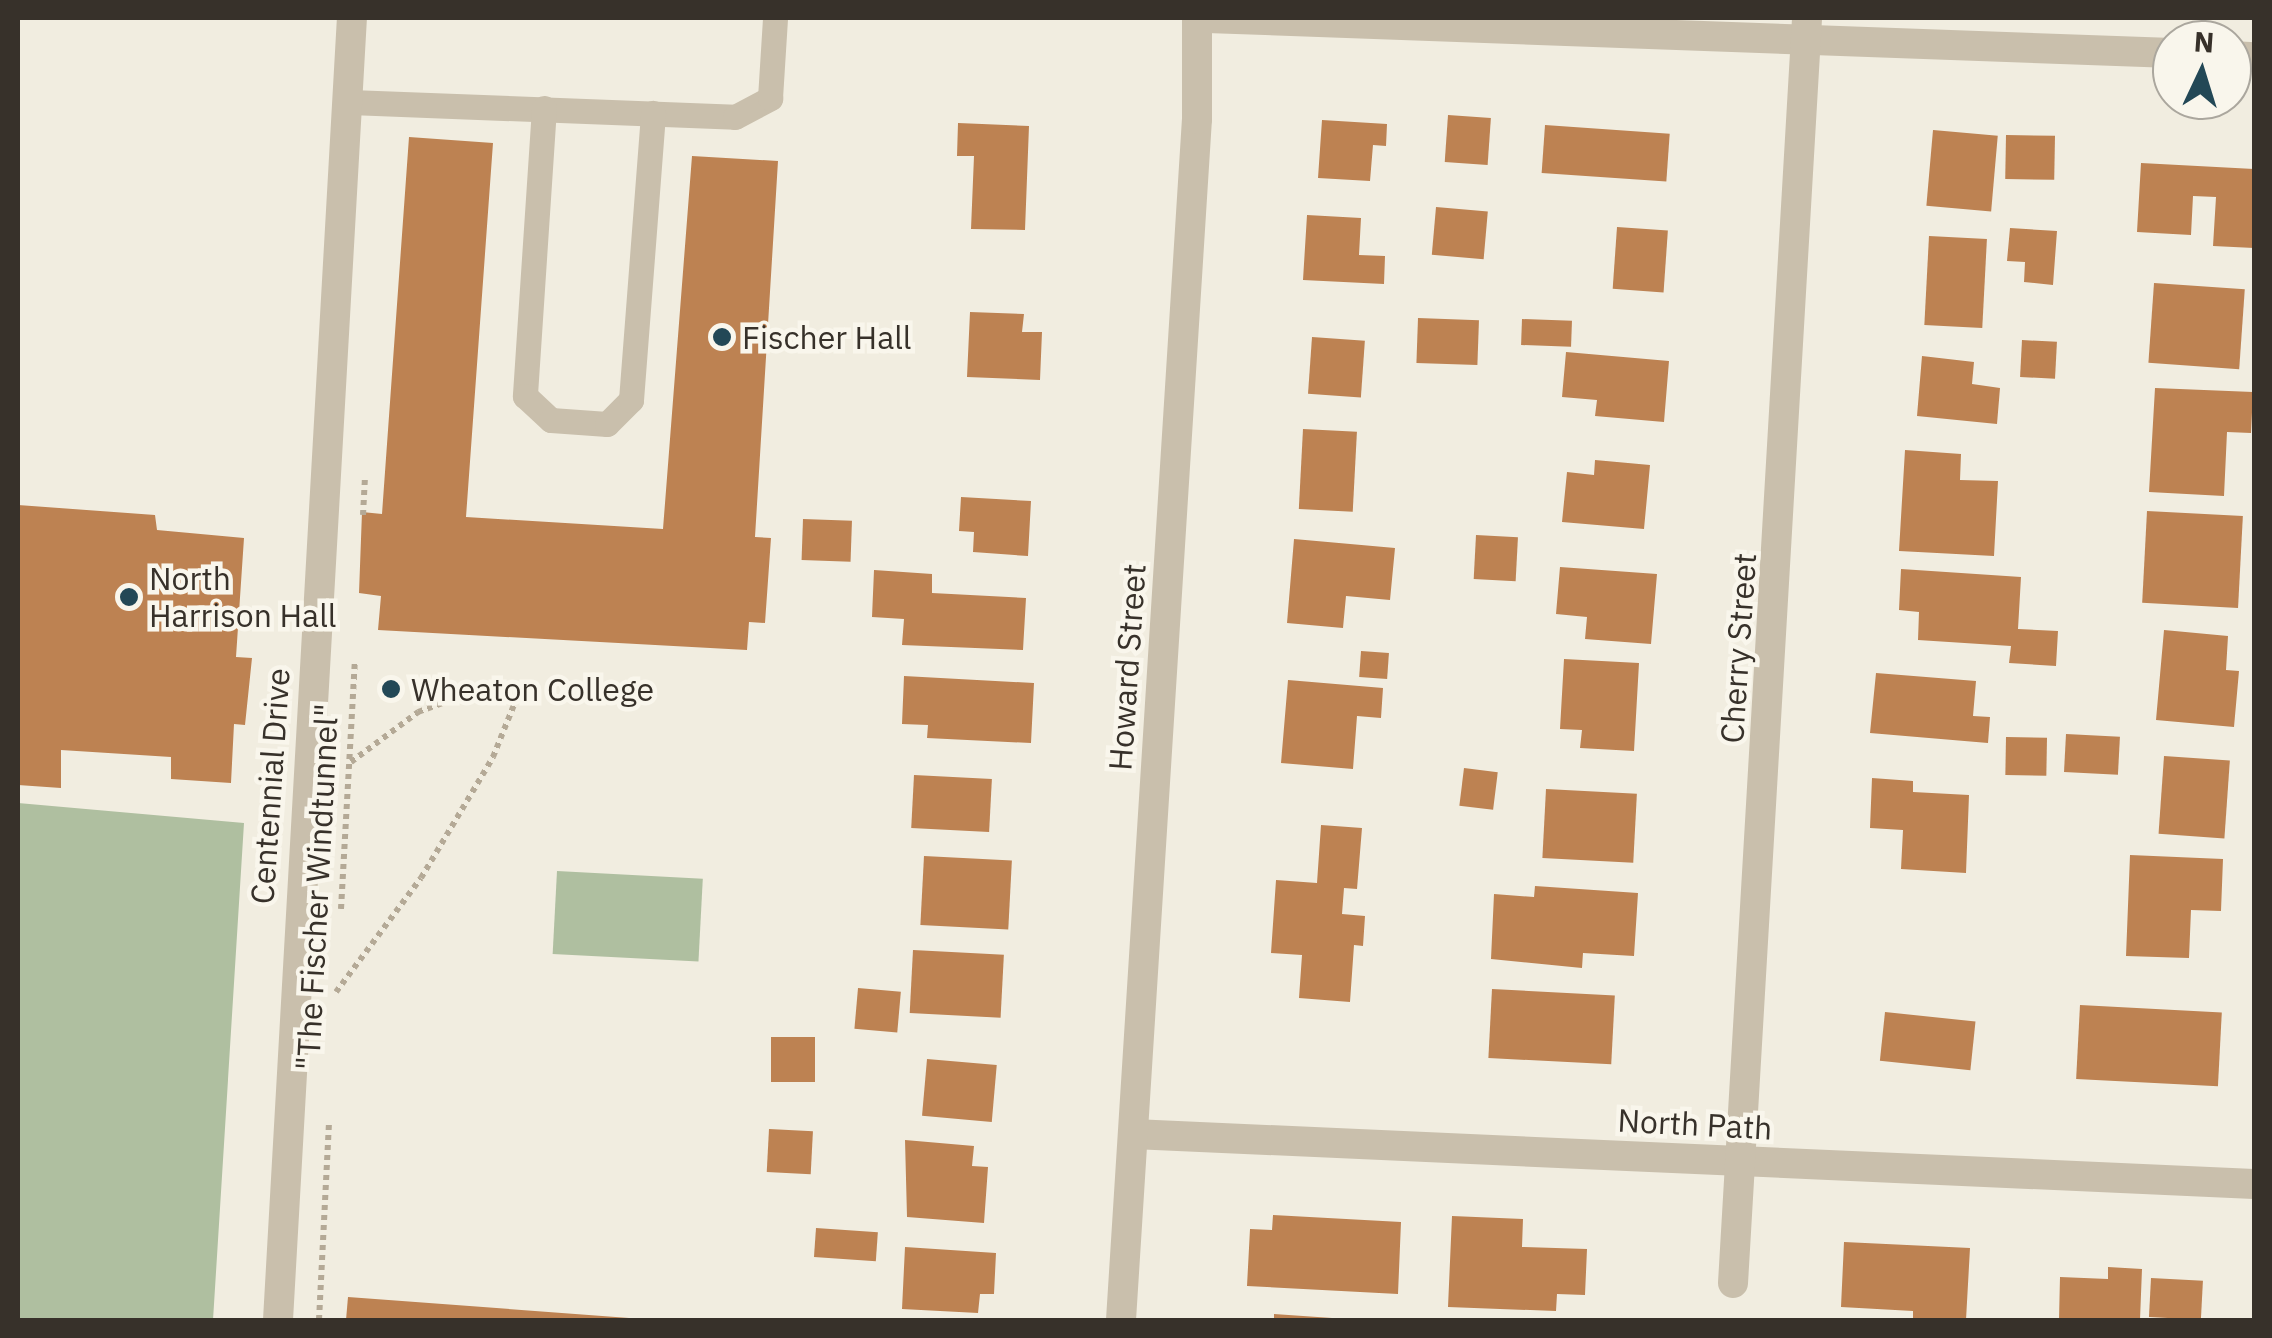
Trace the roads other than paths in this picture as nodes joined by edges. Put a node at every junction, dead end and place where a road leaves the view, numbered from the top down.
1 (352, 18) edge
2 (775, 18) edge
3 (1197, 18) edge
4 (1207, 18) edge
5 (1806, 31) edge
6 (2152, 52) edge
7 (350, 102) junction
8 (544, 108) junction
9 (653, 113) junction
10 (1133, 1134) junction
11 (1740, 1161) junction
12 (2254, 1184) edge
13 (1733, 1283) dead end
14 (278, 1320) edge
15 (1121, 1320) edge

1 - 7 street, Centennial Drive
2 - 9 lane
3 - 10 street, Howard Street
4 - 5 street
5 - 6 street
5 - 11 street, Cherry Street
7 - 8 lane
7 - 14 street, Centennial Drive
8 - 9 lane
8 - 9 lane
10 - 11 street, North Path
10 - 15 street, Howard Street
11 - 12 street, North Path
11 - 13 street, Cherry Street

